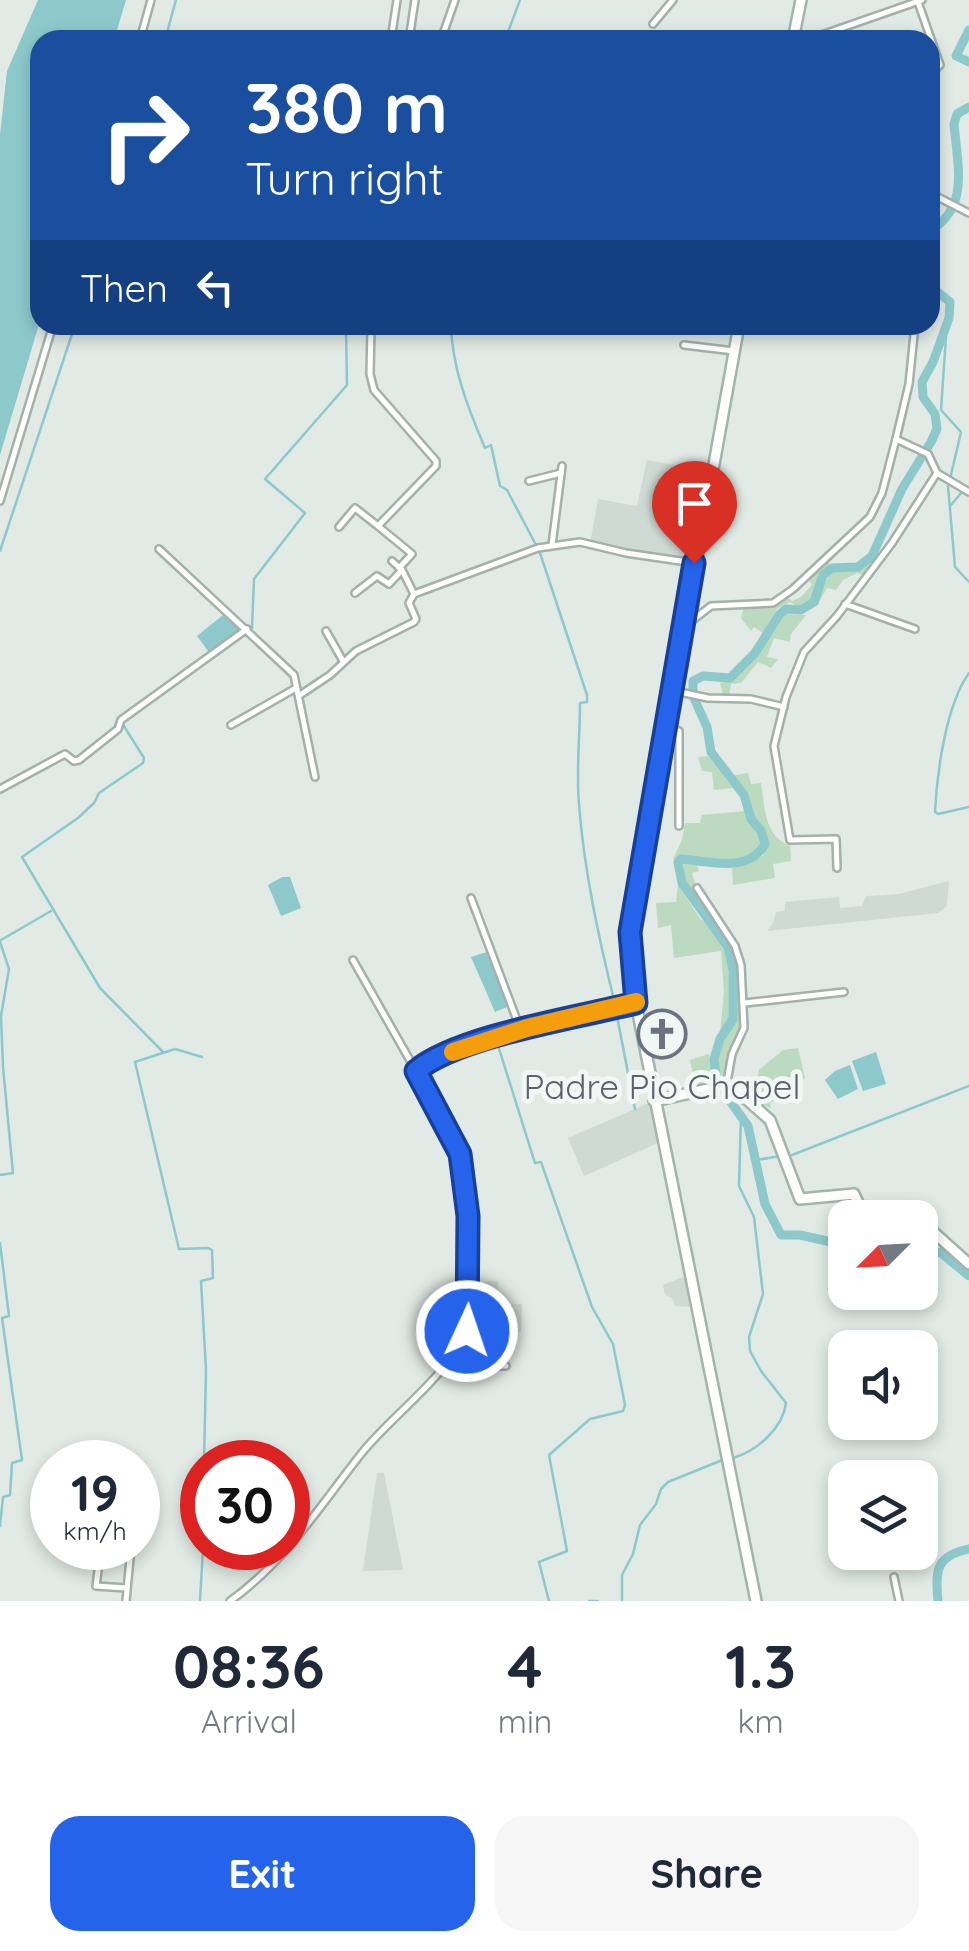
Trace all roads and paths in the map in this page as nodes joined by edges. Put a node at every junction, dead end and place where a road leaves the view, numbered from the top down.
1 (151, 0) edge
2 (397, 0) edge
3 (415, 0) edge
4 (455, 0) edge
5 (674, 0) edge
6 (802, 0) edge
7 (920, 1) edge
8 (654, 24) dead end
9 (143, 30) edge
10 (392, 30) edge
11 (411, 30) edge
12 (444, 30) edge
13 (795, 30) edge
14 (836, 30) edge
15 (929, 30) edge
16 (940, 199) edge
17 (969, 212) edge
18 (50, 335) edge
19 (371, 335) edge
20 (737, 335) edge
21 (914, 335) edge
22 (684, 345) dead end
23 (734, 352) junction
24 (896, 439) junction
25 (937, 474) junction
26 (529, 481) dead end
27 (969, 492) edge
28 (0, 500) edge
29 (378, 526) junction
30 (339, 528) dead end
31 (552, 545) junction
32 (159, 549) dead end
33 (392, 561) dead end
34 (694, 563) junction
35 (400, 569) junction
36 (355, 593) dead end
37 (414, 594) junction
38 (845, 604) junction
39 (683, 628) junction
40 (915, 629) dead end
41 (326, 630) dead end
42 (249, 631) junction
43 (343, 661) junction
44 (296, 688) junction
45 (672, 690) junction
46 (300, 695) junction
47 (784, 707) junction
48 (231, 726) dead end
49 (665, 726) junction
50 (316, 776) dead end
51 (0, 789) edge
52 (679, 826) dead end
53 (836, 868) dead end
54 (698, 888) dead end
55 (470, 898) dead end
56 (354, 960) dead end
57 (844, 992) dead end
58 (636, 1003) junction
59 (745, 1003) junction
60 (520, 1031) junction
61 (416, 1071) junction
62 (721, 1085) junction
63 (654, 1101) junction
64 (857, 1200) edge
65 (938, 1237) edge
66 (969, 1264) edge
67 (444, 1365) junction
68 (506, 1366) dead end
69 (98, 1570) edge
70 (128, 1570) edge
71 (894, 1577) dead end
72 (126, 1588) junction
73 (126, 1601) edge
74 (230, 1601) edge
75 (756, 1601) edge
76 (898, 1601) edge

1 - 9 street
2 - 10 street
3 - 11 street
4 - 12 street
5 - 8 street
6 - 13 main road
7 - 14 street
7 - 15 street
16 - 17 street
18 - 28 street
19 - 29 street
20 - 23 main road
21 - 24 street
22 - 23 street
23 - 34 main road
24 - 25 street
24 - 39 street
25 - 27 street
25 - 38 street
26 - 31 street
29 - 30 street
29 - 35 street
31 - 34 street
31 - 37 street
32 - 42 street
33 - 35 street
34 - 39 main road
35 - 36 street
35 - 37 street
37 - 43 street
38 - 40 street
38 - 47 street
39 - 45 main road
41 - 43 street
42 - 44 street
42 - 51 street
43 - 46 street
44 - 46 street
44 - 48 street
45 - 47 street
45 - 49 main road
46 - 50 street
47 - 53 street
49 - 52 street
49 - 58 main road
54 - 59 street
55 - 60 street
56 - 61 street
57 - 59 street
58 - 60 street
58 - 63 main road
59 - 62 street
60 - 61 street
61 - 67 street
62 - 63 main road
62 - 64 main road
63 - 75 main road
65 - 66 main road
67 - 68 street
67 - 74 street
69 - 72 street
70 - 72 street
71 - 76 street
72 - 73 street

